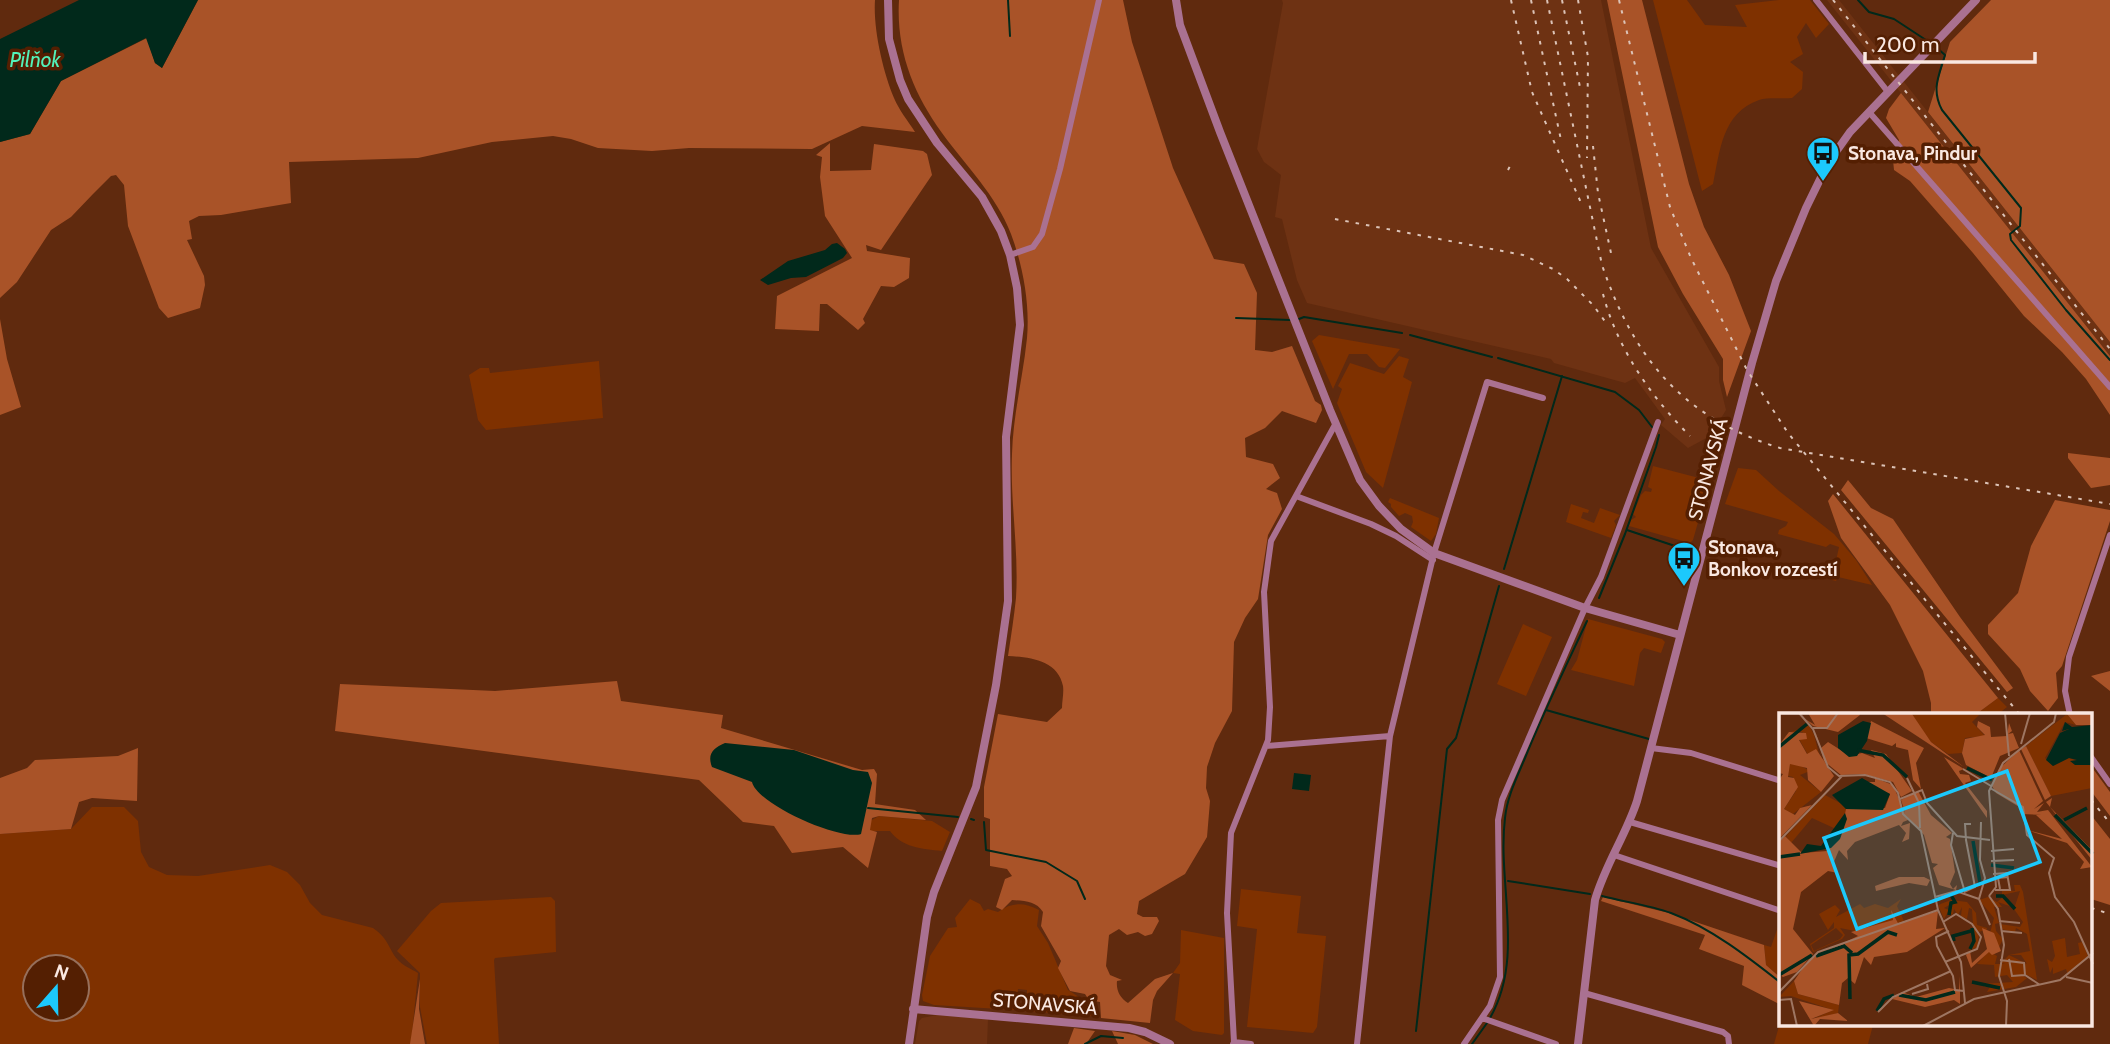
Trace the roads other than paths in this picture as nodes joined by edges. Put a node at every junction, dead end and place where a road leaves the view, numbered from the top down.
1 (888, 0) edge
2 (1099, 0) edge
3 (1176, 0) edge
4 (1816, 0) edge
5 (1976, 0) edge
6 (1888, 92) junction
7 (1869, 111) junction
8 (1010, 255) junction
9 (2110, 387) edge
10 (1543, 398) dead end
11 (1658, 422) dead end
12 (1336, 423) junction
13 (1296, 496) junction
14 (2110, 535) edge
15 (1433, 556) junction
16 (1585, 608) junction
17 (1680, 635) junction
18 (2070, 713) edge
19 (1390, 736) junction
20 (1266, 746) junction
21 (1651, 748) junction
22 (2092, 758) edge
23 (1779, 779) edge
24 (2110, 784) edge
25 (1630, 822) junction
26 (1614, 855) junction
27 (1779, 865) edge
28 (1779, 910) edge
29 (1584, 993) junction
30 (913, 1009) junction
31 (1482, 1018) junction
32 (1234, 1043) edge
33 (909, 1044) edge
34 (1170, 1044) edge
35 (1251, 1044) edge
36 (1357, 1044) edge
37 (1464, 1044) edge
38 (1556, 1044) edge
39 (1578, 1044) edge
40 (1729, 1044) edge

1 - 8 street
2 - 8 street
3 - 12 street
4 - 6 street
5 - 6 street, STONAVSKÁ
6 - 7 street, STONAVSKÁ
7 - 9 street
7 - 17 street, STONAVSKÁ
8 - 30 street
10 - 15 street
11 - 16 street
12 - 13 street
12 - 15 street
13 - 15 street
13 - 20 street
14 - 18 street
15 - 16 street
15 - 19 street
16 - 17 street
16 - 31 street
17 - 21 street, STONAVSKÁ
19 - 20 street
19 - 36 street
20 - 32 street
21 - 23 street
21 - 25 street, STONAVSKÁ
22 - 24 street
25 - 26 street, STONAVSKÁ
25 - 27 street
26 - 28 street
26 - 29 street, STONAVSKÁ
29 - 39 street, STONAVSKÁ
29 - 40 street
30 - 33 street
30 - 34 street, STONAVSKÁ
31 - 37 street
31 - 38 street
32 - 35 street

